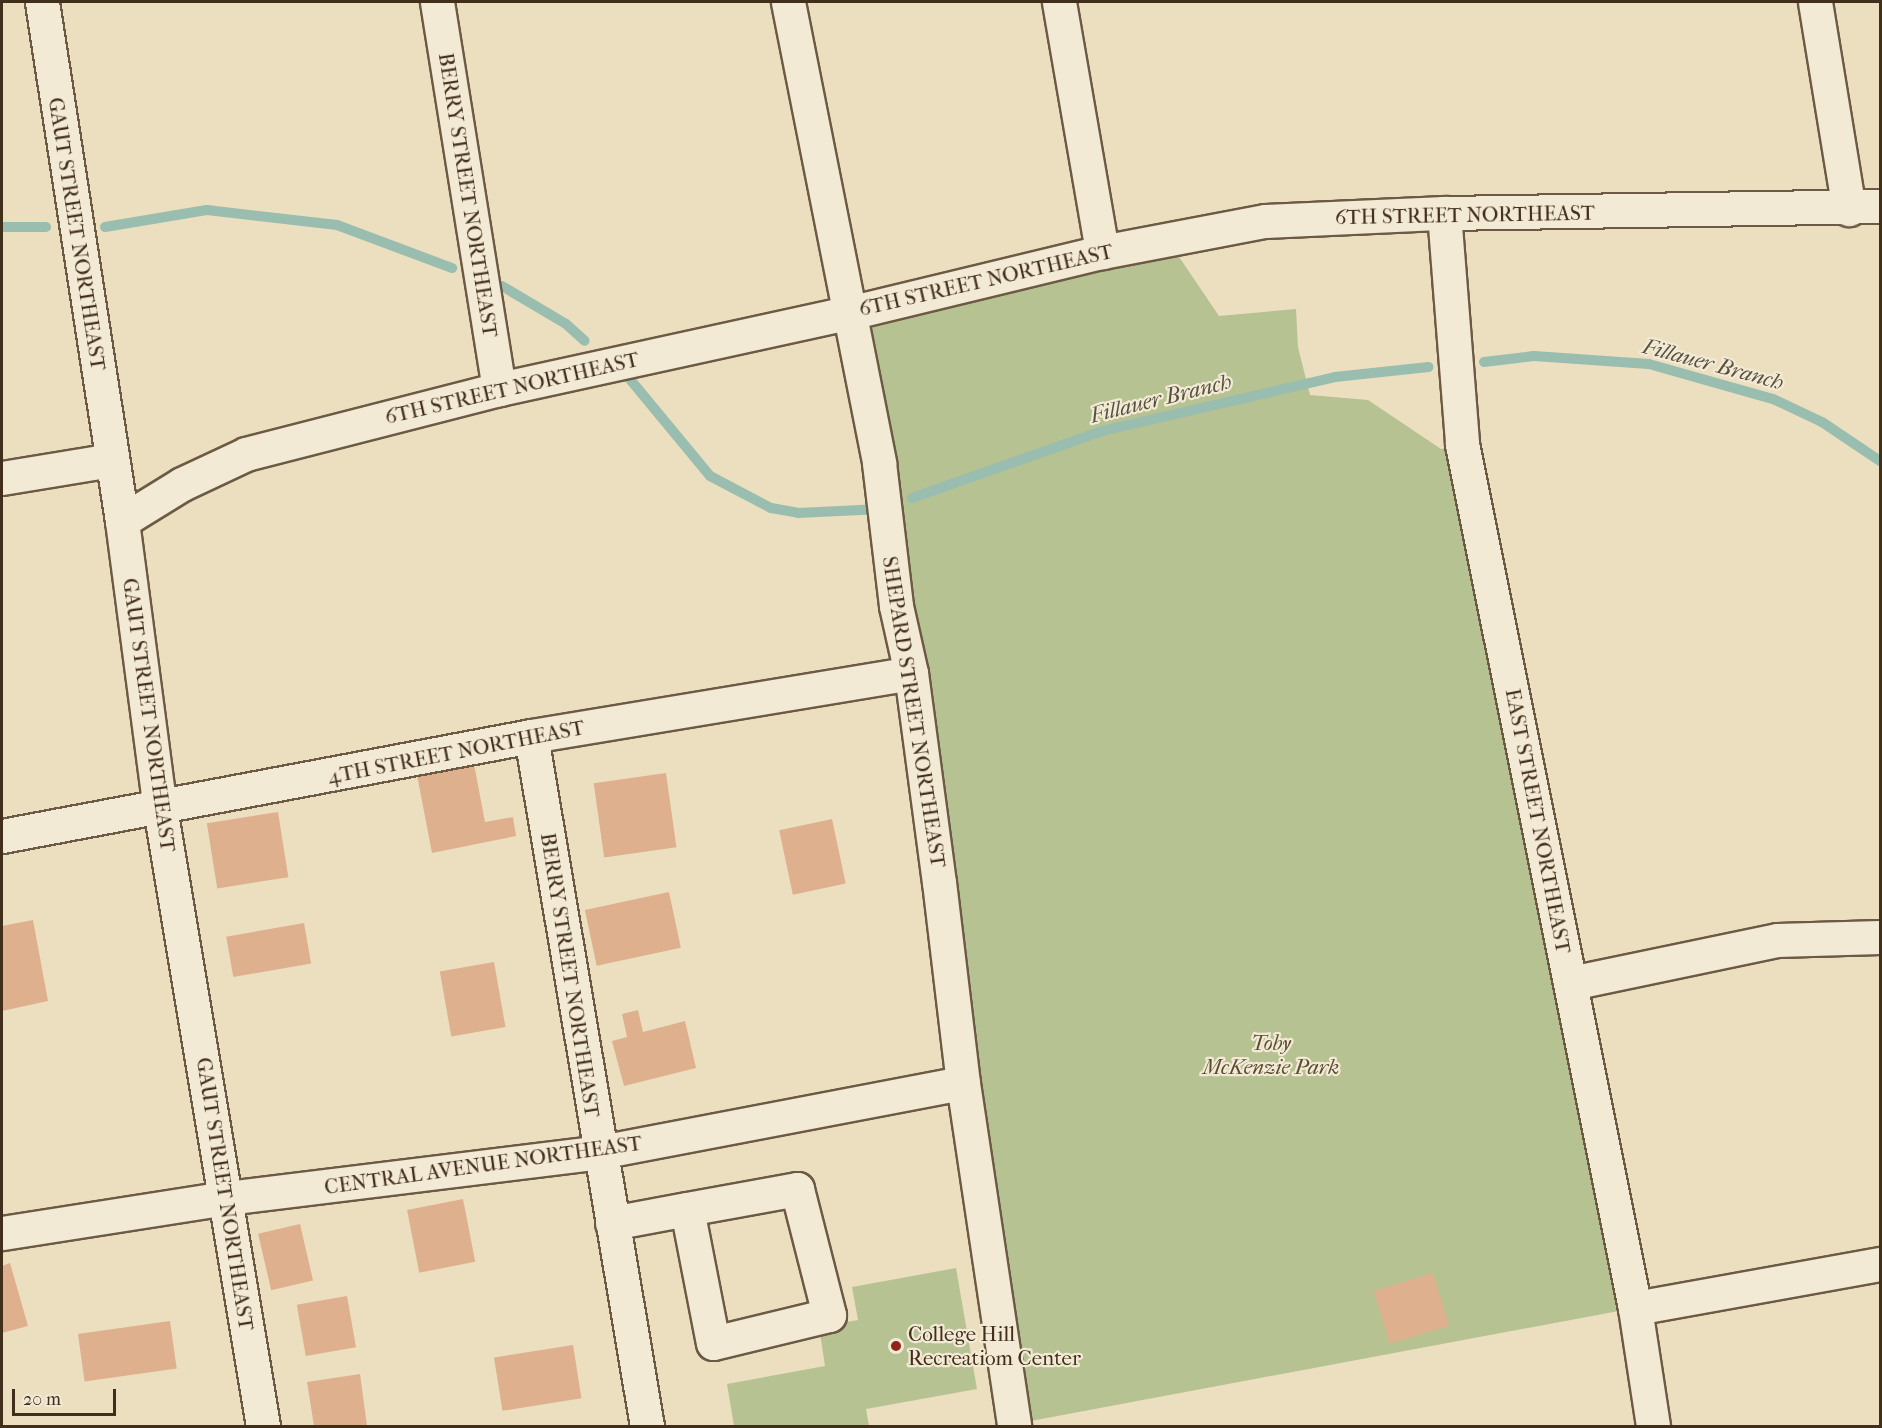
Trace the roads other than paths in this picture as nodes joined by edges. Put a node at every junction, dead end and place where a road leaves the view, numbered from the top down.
1 (42, 2) edge
2 (437, 2) edge
3 (788, 2) edge
4 (1059, 2) edge
5 (1815, 2) edge
6 (1865, 208) edge
7 (1444, 213) junction
8 (1102, 252) junction
9 (849, 313) junction
10 (499, 388) junction
11 (112, 460) junction
12 (2, 478) edge
13 (122, 521) junction
14 (910, 673) junction
15 (531, 736) junction
16 (160, 808) junction
17 (2, 836) edge
18 (1881, 937) edge
19 (1571, 983) junction
20 (963, 1083) junction
21 (600, 1152) junction
22 (226, 1198) junction
23 (687, 1209) junction
24 (612, 1223) junction
25 (2, 1233) edge
26 (1881, 1264) edge
27 (1635, 1308) junction
28 (263, 1426) edge
29 (647, 1426) edge
30 (1014, 1426) edge
31 (1653, 1426) edge

1 - 11 street, GAUT STREET NORTHEAST
2 - 10 street, BERRY STREET NORTHEAST
3 - 9 street, SHEPARD STREET NORTHEAST
4 - 8 street
5 - 6 street
6 - 7 street, 6TH STREET NORTHEAST
7 - 8 street, 6TH STREET NORTHEAST
7 - 19 street, EAST STREET NORTHEAST
8 - 9 street, 6TH STREET NORTHEAST
9 - 10 street, 6TH STREET NORTHEAST
9 - 14 street, SHEPARD STREET NORTHEAST
10 - 13 street, 6TH STREET NORTHEAST
11 - 12 street
11 - 13 street, GAUT STREET NORTHEAST
13 - 16 street, GAUT STREET NORTHEAST
14 - 15 street, 4TH STREET NORTHEAST
14 - 20 street, SHEPARD STREET NORTHEAST
15 - 16 street, 4TH STREET NORTHEAST
15 - 21 street, BERRY STREET NORTHEAST
16 - 17 street, 4TH STREET NORTHEAST
16 - 22 street, GAUT STREET NORTHEAST
18 - 19 street
19 - 27 street, EAST STREET NORTHEAST
20 - 21 street, CENTRAL AVENUE NORTHEAST
20 - 30 street, SHEPARD STREET NORTHEAST
21 - 22 street, CENTRAL AVENUE NORTHEAST
21 - 24 street, BERRY STREET NORTHEAST
22 - 25 street, CENTRAL AVENUE NORTHEAST
22 - 28 street, GAUT STREET NORTHEAST
23 - 23 street
23 - 24 street
24 - 29 street, BERRY STREET NORTHEAST
26 - 27 street
27 - 31 street, EAST STREET NORTHEAST

